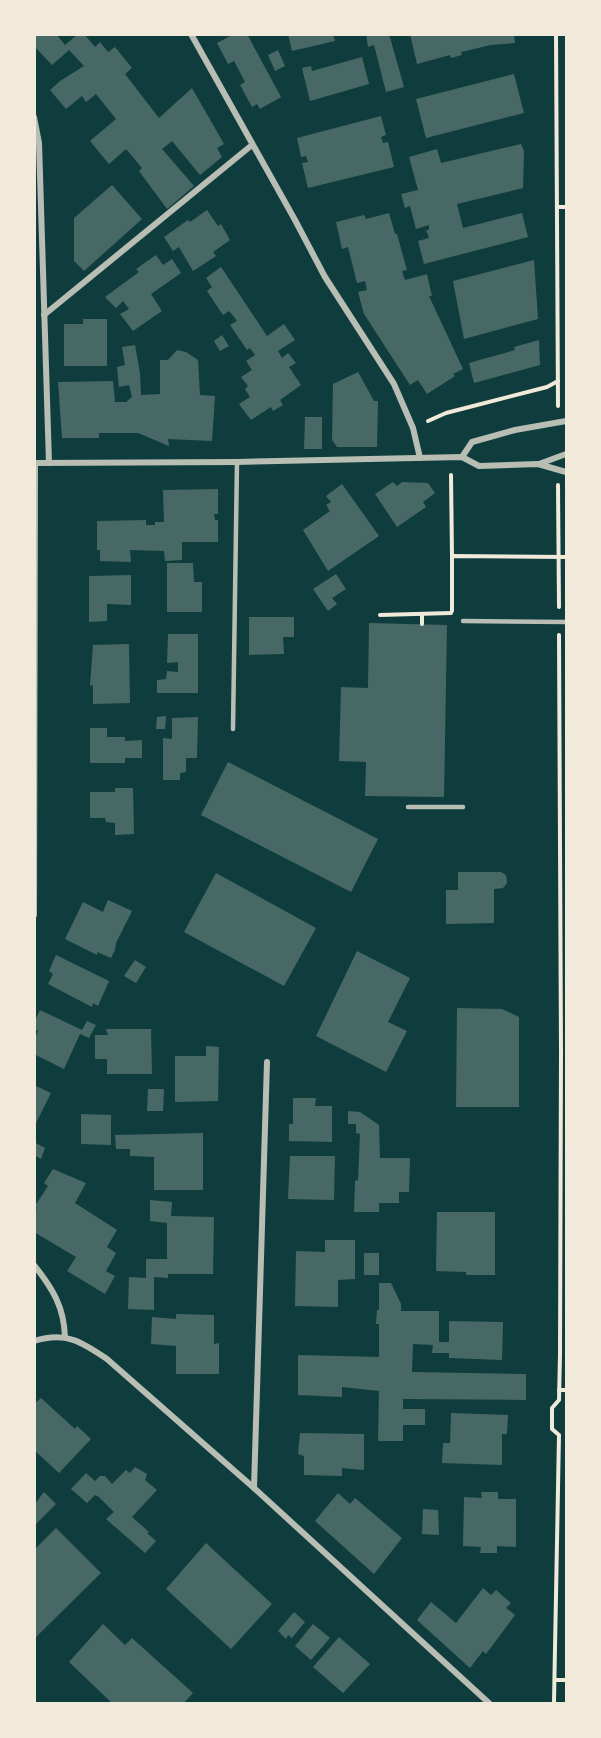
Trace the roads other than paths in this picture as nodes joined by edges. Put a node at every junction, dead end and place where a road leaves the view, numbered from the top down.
1 (191, 34) edge
2 (34, 117) edge
3 (252, 145) junction
4 (44, 315) junction
5 (567, 421) edge
6 (567, 454) edge
7 (462, 457) junction
8 (420, 458) junction
9 (237, 462) junction
10 (35, 463) edge
11 (50, 463) junction
12 (538, 464) junction
13 (567, 472) edge
14 (463, 621) dead end
15 (567, 622) edge
16 (233, 729) dead end
17 (408, 807) dead end
18 (463, 807) dead end
19 (34, 915) edge
20 (267, 1062) dead end
21 (34, 1265) edge
22 (66, 1337) junction
23 (34, 1341) edge
24 (254, 1488) junction
25 (490, 1704) edge

1 - 3 street
2 - 4 street
3 - 4 street
3 - 8 street
4 - 11 street
5 - 7 street
6 - 12 street
7 - 8 street
7 - 12 street
8 - 9 street
9 - 11 street
9 - 16 lane
10 - 11 street
10 - 19 street
12 - 13 street
14 - 15 lane
17 - 18 lane
20 - 24 street
21 - 22 street
22 - 23 street
22 - 24 street
24 - 25 street

